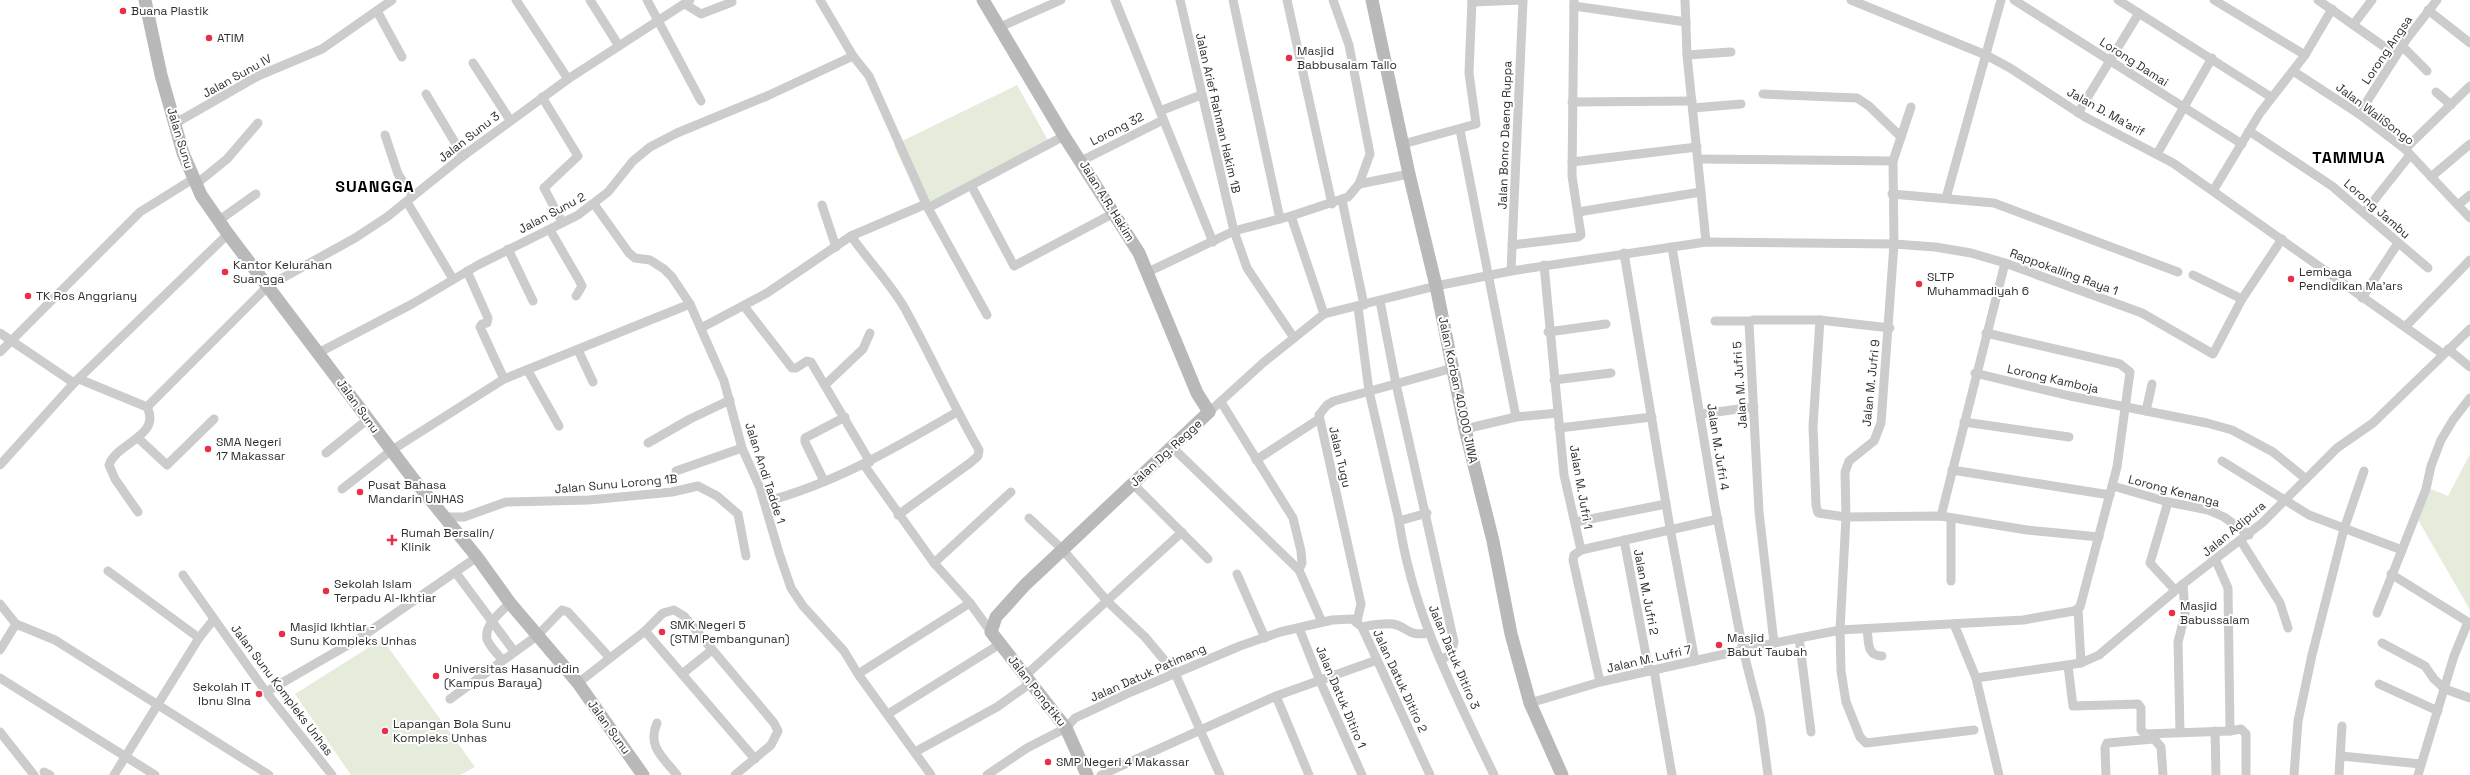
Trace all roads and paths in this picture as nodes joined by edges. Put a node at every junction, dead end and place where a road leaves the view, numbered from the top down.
1 (145, 0) edge
2 (392, 0) edge
3 (516, 0) edge
4 (590, 0) edge
5 (647, 0) edge
6 (820, 0) edge
7 (983, 0) edge
8 (1061, 0) edge
9 (1115, 0) edge
10 (1180, 0) edge
11 (1233, 0) edge
12 (1287, 0) edge
13 (1333, 0) edge
14 (1372, 0) edge
15 (1523, 0) edge
16 (1685, 0) edge
17 (2001, 0) edge
18 (2014, 0) edge
19 (2118, 0) edge
20 (2372, 0) edge
21 (2437, 0) edge
22 (1472, 1) edge
23 (1854, 1) edge
24 (2322, 1) edge
25 (688, 2) edge
26 (732, 2) dead end
27 (2221, 2) edge
28 (1574, 3) edge
29 (2332, 9) junction
30 (2428, 10) junction
31 (377, 11) junction
32 (2139, 13) junction
33 (659, 21) junction
34 (1686, 22) junction
35 (2353, 25) junction
36 (1000, 27) junction
37 (2470, 43) edge
38 (619, 46) junction
39 (2402, 46) junction
40 (1731, 52) dead end
41 (1687, 55) junction
42 (1986, 55) junction
43 (2305, 55) junction
44 (2396, 55) junction
45 (853, 56) junction
46 (402, 58) dead end
47 (2212, 58) junction
48 (2110, 60) junction
49 (473, 63) dead end
50 (2293, 71) junction
51 (2427, 71) dead end
52 (568, 79) junction
53 (2470, 86) edge
54 (2436, 92) dead end
55 (426, 94) dead end
56 (1763, 94) dead end
57 (1201, 95) junction
58 (542, 97) junction
59 (2271, 97) junction
60 (701, 101) dead end
61 (1572, 102) junction
62 (1741, 104) dead end
63 (1692, 105) junction
64 (2451, 105) junction
65 (1910, 107) dead end
66 (2183, 107) junction
67 (2078, 113) junction
68 (2359, 114) junction
69 (1161, 115) junction
70 (510, 120) junction
71 (258, 123) dead end
72 (174, 124) junction
73 (1460, 130) junction
74 (2249, 131) junction
75 (384, 135) dead end
76 (1064, 136) junction
77 (1901, 137) junction
78 (1403, 144) junction
79 (2242, 144) junction
80 (2470, 144) edge
81 (1697, 147) junction
82 (2407, 152) junction
83 (2157, 154) junction
84 (463, 156) junction
85 (1698, 159) junction
86 (1081, 161) junction
87 (1892, 161) junction
88 (1572, 162) junction
89 (1409, 174) junction
90 (2431, 177) junction
91 (194, 182) junction
92 (1359, 184) junction
93 (972, 187) junction
94 (2213, 190) junction
95 (1701, 192) junction
96 (256, 194) dead end
97 (1892, 194) junction
98 (2470, 195) edge
99 (1946, 198) junction
100 (410, 199) junction
101 (1342, 200) junction
102 (594, 204) junction
103 (1332, 204) junction
104 (822, 205) dead end
105 (2458, 205) junction
106 (928, 206) junction
107 (1578, 212) junction
108 (1114, 213) junction
109 (2364, 213) junction
110 (1291, 216) junction
111 (2470, 218) edge
112 (1280, 219) junction
113 (218, 221) junction
114 (562, 222) junction
115 (550, 230) junction
116 (1234, 231) junction
117 (228, 234) junction
118 (851, 236) junction
119 (2282, 239) junction
120 (1213, 242) junction
121 (1706, 242) junction
122 (2398, 243) junction
123 (1894, 244) junction
124 (1512, 245) junction
125 (836, 247) junction
126 (1672, 247) junction
127 (508, 249) junction
128 (1624, 253) junction
129 (2470, 260) edge
130 (2005, 263) junction
131 (1544, 265) junction
132 (2428, 268) dead end
133 (467, 271) junction
134 (1511, 271) junction
135 (1148, 272) junction
136 (2178, 272) dead end
137 (1490, 275) junction
138 (2193, 275) dead end
139 (453, 279) junction
140 (1436, 286) junction
141 (265, 289) junction
142 (576, 296) dead end
143 (2362, 298) junction
144 (2242, 299) junction
145 (533, 300) dead end
146 (1380, 301) junction
147 (690, 304) junction
148 (744, 306) junction
149 (1361, 306) junction
150 (1324, 314) junction
151 (987, 315) dead end
152 (1820, 320) junction
153 (1715, 321) dead end
154 (1750, 321) junction
155 (1606, 324) dead end
156 (2406, 326) junction
157 (701, 328) junction
158 (1890, 328) junction
159 (2470, 329) edge
160 (1548, 332) junction
161 (0, 333) edge
162 (870, 333) dead end
163 (1986, 333) junction
164 (1294, 338) junction
165 (10, 341) junction
166 (578, 350) junction
167 (0, 352) edge
168 (2445, 352) junction
169 (318, 353) junction
170 (2470, 367) edge
171 (1453, 368) junction
172 (528, 371) junction
173 (1611, 373) dead end
174 (1975, 373) junction
175 (504, 379) junction
176 (1554, 380) junction
177 (76, 381) junction
178 (593, 382) dead end
179 (1396, 384) junction
180 (2152, 384) dead end
181 (825, 385) junction
182 (1369, 391) junction
183 (2470, 398) edge
184 (730, 400) junction
185 (1220, 402) junction
186 (147, 406) junction
187 (1754, 407) junction
188 (2126, 408) junction
189 (2146, 411) junction
190 (957, 412) junction
191 (1209, 412) junction
192 (1558, 413) junction
193 (1701, 414) junction
194 (845, 417) junction
195 (1516, 417) junction
196 (1652, 417) junction
197 (214, 419) dead end
198 (1319, 419) junction
199 (368, 420) junction
200 (1964, 422) junction
201 (559, 426) dead end
202 (1559, 428) junction
203 (1465, 429) junction
204 (2069, 437) dead end
205 (138, 438) junction
206 (648, 443) dead end
207 (1172, 447) junction
208 (742, 448) junction
209 (392, 450) junction
210 (326, 453) dead end
211 (1256, 460) junction
212 (2222, 461) dead end
213 (867, 464) junction
214 (0, 465) edge
215 (1952, 470) junction
216 (676, 471) dead end
217 (2364, 471) dead end
218 (2306, 479) junction
219 (824, 481) junction
220 (1133, 484) junction
221 (342, 489) dead end
222 (2111, 491) junction
223 (1010, 492) dead end
224 (2284, 500) junction
225 (764, 502) junction
226 (2168, 502) junction
227 (1666, 504) junction
228 (138, 512) dead end
229 (1426, 513) junction
230 (898, 515) junction
231 (1940, 516) junction
232 (445, 517) junction
233 (1846, 517) junction
234 (1029, 518) dead end
235 (1951, 518) junction
236 (1718, 519) junction
237 (1399, 521) junction
238 (1575, 522) junction
239 (1670, 528) junction
240 (2344, 530) junction
241 (1182, 532) junction
242 (2248, 535) junction
243 (2099, 537) junction
244 (1624, 540) junction
245 (2241, 541) junction
246 (1063, 550) junction
247 (1581, 550) junction
248 (2402, 550) junction
249 (746, 556) dead end
250 (477, 557) junction
251 (1208, 559) dead end
252 (2216, 561) junction
253 (934, 563) junction
254 (1299, 570) junction
255 (108, 571) dead end
256 (456, 573) junction
257 (1237, 574) dead end
258 (2391, 574) junction
259 (183, 575) dead end
260 (1951, 581) dead end
261 (2183, 584) junction
262 (2175, 590) junction
263 (1108, 602) junction
264 (510, 603) junction
265 (970, 603) junction
266 (0, 604) edge
267 (2078, 608) junction
268 (2377, 613) dead end
269 (214, 619) junction
270 (1332, 620) joint
271 (492, 621) junction
272 (1322, 622) junction
273 (16, 624) junction
274 (1359, 624) junction
275 (1954, 624) junction
276 (1299, 628) junction
277 (2288, 628) dead end
278 (1868, 629) junction
279 (1840, 630) junction
280 (645, 631) junction
281 (991, 632) junction
282 (1428, 633) junction
283 (538, 635) junction
284 (199, 638) junction
285 (1265, 638) junction
286 (1800, 638) junction
287 (1774, 643) junction
288 (2382, 643) dead end
289 (1000, 644) junction
290 (0, 650) edge
291 (712, 650) junction
292 (1743, 650) junction
293 (514, 651) junction
294 (1882, 656) dead end
295 (609, 658) junction
296 (502, 660) junction
297 (1377, 660) junction
298 (1440, 660) junction
299 (1695, 661) junction
300 (2081, 663) junction
301 (2068, 666) junction
302 (1651, 671) junction
303 (1175, 673) junction
304 (682, 674) junction
305 (858, 674) junction
306 (0, 678) edge
307 (1976, 678) junction
308 (1029, 679) junction
309 (1320, 681) junction
310 (1600, 682) junction
311 (578, 684) junction
312 (2379, 684) dead end
313 (2445, 689) junction
314 (266, 692) junction
315 (1276, 696) junction
316 (2470, 698) edge
317 (450, 699) dead end
318 (1530, 703) junction
319 (157, 705) junction
320 (2438, 711) junction
321 (888, 714) junction
322 (657, 723) dead end
323 (2342, 726) dead end
324 (1066, 728) junction
325 (1974, 730) dead end
326 (1201, 731) junction
327 (2230, 731) junction
328 (1811, 732) dead end
329 (2180, 732) junction
330 (2216, 732) junction
331 (1, 734) edge
332 (915, 752) junction
333 (2341, 756) junction
334 (125, 757) junction
335 (755, 759) junction
336 (2421, 764) junction
337 (328, 773) edge
338 (41, 774) edge
339 (114, 775) edge
340 (155, 775) edge
341 (269, 775) edge
342 (643, 775) edge
343 (678, 775) edge
344 (735, 775) edge
345 (931, 775) edge
346 (988, 775) edge
347 (1088, 775) edge
348 (1101, 775) edge
349 (1220, 775) edge
350 (1309, 775) edge
351 (1362, 775) edge
352 (1430, 775) edge
353 (1494, 775) edge
354 (1562, 775) edge
355 (1672, 775) edge
356 (1768, 775) edge
357 (1999, 775) edge
358 (2106, 775) edge
359 (2163, 775) edge
360 (2216, 775) edge
361 (2246, 775) edge
362 (2294, 775) edge
363 (2339, 775) edge
364 (2418, 775) edge

1 - 72 street, Jalan Sunu
2 - 31 street, Jalan Sunu IV
3 - 52 street
4 - 38 street
5 - 33 street
6 - 45 street
7 - 36 street, Jalan A.R. Hakim
8 - 36 street
9 - 69 street
10 - 57 street, Jalan Arief Rahman Hakim 1B
11 - 112 street
12 - 103 street
13 - 92 street
14 - 78 street, Jalan Korban 40.000 JIWA
15 - 22 street
15 - 124 street, Jalan Bonro Daeng Ruppa
16 - 34 street
17 - 42 street
18 - 48 street, Lorong Damai
19 - 32 street
20 - 35 street
21 - 30 street, Lorong Angsa
22 - 73 street
23 - 42 street, Jalan D. Ma'arif
24 - 29 street
25 - 26 street
25 - 33 street, Jalan Sunu 3
27 - 43 street
28 - 34 street
28 - 61 street
29 - 35 street
29 - 43 street
30 - 37 street
30 - 39 street, Lorong Angsa
31 - 46 street
31 - 72 street, Jalan Sunu IV
32 - 47 street
32 - 48 street
33 - 38 street, Jalan Sunu 3
33 - 60 street
34 - 41 street
35 - 44 street
36 - 76 street, Jalan A.R. Hakim
38 - 52 street, Jalan Sunu 3
39 - 44 street, Lorong Angsa
39 - 51 street
40 - 41 street
41 - 63 street
42 - 67 street, Jalan D. Ma'arif
42 - 99 street
43 - 50 street
44 - 68 street, Lorong Angsa
45 - 102 street, Jalan Sunu 2
45 - 106 street
47 - 59 street
47 - 66 street
48 - 66 street, Lorong Damai
48 - 67 street
49 - 70 street
50 - 59 street
50 - 68 street, Jalan WaliSongo
52 - 58 street, Jalan Sunu 3
53 - 64 street
54 - 64 street
55 - 84 street
56 - 77 street
57 - 69 street, Lorong 32
57 - 116 street, Jalan Arief Rahman Hakim 1B
58 - 70 street, Jalan Sunu 3
58 - 114 street
59 - 74 street
61 - 63 street
61 - 88 street
62 - 63 street
63 - 81 street
64 - 82 street
65 - 77 street
66 - 79 street, Lorong Damai
66 - 83 street
67 - 83 street, Jalan D. Ma'arif
68 - 82 street, Jalan WaliSongo
69 - 86 street, Lorong 32
69 - 120 street
70 - 84 street, Jalan Sunu 3
71 - 91 street
72 - 91 street, Jalan Sunu
73 - 78 street
73 - 137 street
74 - 79 street
74 - 109 street, Lorong Jambu
75 - 100 street
76 - 86 street, Jalan A.R. Hakim
76 - 93 street
77 - 87 street
78 - 89 street, Jalan Korban 40.000 JIWA
79 - 94 street
80 - 90 street
81 - 85 street
81 - 88 street
82 - 90 street, Jalan WaliSongo
82 - 109 street
83 - 94 street, Jalan D. Ma'arif
84 - 100 street, Jalan Sunu 3
85 - 87 street
85 - 95 street
86 - 108 street, Jalan A.R. Hakim
87 - 97 street, Jalan M. Jufri 9
88 - 107 street
89 - 92 street
89 - 140 street, Jalan Korban 40.000 JIWA
90 - 105 street, Jalan WaliSongo
91 - 113 street, Jalan Sunu
91 - 165 street
92 - 101 street
93 - 106 street
93 - 108 street
94 - 119 street, Jalan D. Ma'arif
95 - 107 street
95 - 121 street
96 - 113 street
97 - 99 street
97 - 123 street, Jalan M. Jufri 9
98 - 105 street
99 - 136 street
100 - 139 street
100 - 141 street, Jalan Sunu 3
101 - 103 street
101 - 149 street, Jalan Datuk Ditiro 3
102 - 114 street, Jalan Sunu 2
102 - 147 street, Jalan Andi Tadde 1
103 - 110 street
104 - 125 street
105 - 111 street, Jalan WaliSongo
106 - 118 street
106 - 151 street
107 - 124 street
108 - 135 street, Jalan A.R. Hakim
109 - 122 street, Lorong Jambu
110 - 112 street
110 - 150 street
112 - 116 street
113 - 117 street, Jalan Sunu
114 - 115 street, Jalan Sunu 2
115 - 127 street, Jalan Sunu 2
115 - 142 street
116 - 120 street
116 - 164 street, Jalan Arief Rahman Hakim 1B
117 - 141 street, Jalan Sunu
117 - 177 street
118 - 125 street
118 - 190 street
119 - 143 street, Jalan D. Ma'arif
119 - 144 street
120 - 135 street
121 - 123 street, Rappokalling Raya 1
121 - 126 street, Rappokalling Raya 1
122 - 132 street, Lorong Jambu
122 - 143 street
123 - 130 street, Rappokalling Raya 1
123 - 158 street, Jalan M. Jufri 9
124 - 134 street, Jalan Bonro Daeng Ruppa
125 - 148 street
126 - 128 street, Rappokalling Raya 1
126 - 193 street, Jalan M. Jufri 4
127 - 133 street, Jalan Sunu 2
127 - 145 street
128 - 131 street, Rappokalling Raya 1
128 - 196 street
129 - 156 street
130 - 144 street, Rappokalling Raya 1
130 - 163 street
131 - 134 street, Rappokalling Raya 1
131 - 160 street, Jalan M. Jufri 1
133 - 139 street, Jalan Sunu 2
133 - 175 street
134 - 137 street, Rappokalling Raya 1
135 - 191 street, Jalan A.R. Hakim
137 - 140 street, Rappokalling Raya 1
137 - 195 street
138 - 144 street
139 - 169 street, Jalan Sunu 2
140 - 146 street
140 - 171 street, Jalan Korban 40.000 JIWA
141 - 169 street, Jalan Sunu
141 - 186 street, Jalan Sunu 3
143 - 156 street, Jalan D. Ma'arif
146 - 149 street
146 - 179 street
147 - 157 street, Jalan Andi Tadde 1
147 - 166 street
148 - 157 street
148 - 181 street
149 - 150 street, Jalan Dg. Regge
149 - 182 street, Jalan Datuk Ditiro 3
150 - 164 street, Jalan Dg. Regge
152 - 154 street
152 - 158 street
152 - 233 street
153 - 154 street
154 - 187 street, Jalan M. Jufri 5
155 - 160 street
156 - 168 street, Jalan D. Ma'arif
157 - 184 street, Jalan Andi Tadde 1
158 - 233 street, Jalan M. Jufri 9
159 - 168 street, Jalan Adipura
160 - 176 street, Jalan M. Jufri 1
161 - 165 street
162 - 181 street
163 - 174 street
163 - 188 street
164 - 185 street, Jalan Dg. Regge
165 - 167 street
165 - 177 street
166 - 172 street
166 - 178 street
168 - 170 street, Jalan D. Ma'arif
168 - 218 street, Jalan Adipura
169 - 199 street, Jalan Sunu
171 - 179 street, Jalan Tugu
171 - 203 street, Jalan Korban 40.000 JIWA
172 - 175 street
172 - 201 street
173 - 176 street
174 - 188 street, Lorong Kamboja
174 - 200 street
175 - 209 street
176 - 192 street, Jalan M. Jufri 1
177 - 186 street
177 - 214 street
179 - 182 street, Jalan Tugu
179 - 229 street
180 - 189 street
181 - 194 street
182 - 198 street, Jalan Tugu
182 - 237 street, Jalan Datuk Ditiro 3
183 - 248 street
184 - 206 street
184 - 208 street, Jalan Andi Tadde 1
185 - 191 street, Jalan Dg. Regge
185 - 211 street
186 - 205 street
187 - 193 street
187 - 287 street, Jalan M. Jufri 5
188 - 189 street, Lorong Kamboja
188 - 222 street
189 - 218 street, Lorong Kamboja
190 - 213 street
190 - 230 street
191 - 207 street, Jalan Dg. Regge
192 - 195 street
192 - 202 street, Jalan M. Jufri 1
193 - 236 street, Jalan M. Jufri 4
194 - 213 street
194 - 219 street
195 - 203 street
196 - 202 street
196 - 227 street
197 - 205 street
198 - 211 street
198 - 274 street, Jalan Tugu
199 - 209 street, Jalan Sunu
199 - 210 street
200 - 204 street
200 - 215 street
202 - 238 street, Jalan M. Jufri 1
203 - 318 street, Jalan Korban 40.000 JIWA
205 - 228 street
207 - 220 street, Jalan Dg. Regge
207 - 254 street
208 - 216 street
208 - 225 street, Jalan Andi Tadde 1
209 - 221 street
209 - 232 street, Jalan Sunu
211 - 254 street
212 - 224 street
213 - 219 street
213 - 230 street
215 - 222 street, Lorong Kenanga
215 - 231 street
217 - 240 street
218 - 224 street, Jalan Adipura
219 - 225 street
220 - 241 street
220 - 246 street, Jalan Dg. Regge
222 - 226 street, Lorong Kenanga
222 - 243 street
223 - 253 street
224 - 240 street
224 - 242 street, Jalan Adipura
225 - 305 street, Jalan Andi Tadde 1
226 - 242 street, Lorong Kenanga
226 - 262 street
227 - 238 street
227 - 239 street
229 - 237 street
229 - 298 street
230 - 253 street
231 - 233 street
231 - 235 street
232 - 249 street, Jalan Sunu Lorong 1B
232 - 250 street, Jalan Sunu
233 - 279 street, Jalan M. Jufri 9
234 - 246 street
235 - 243 street
235 - 260 street
236 - 239 street
236 - 292 street, Jalan M. Jufri 4
237 - 282 street, Jalan Datuk Ditiro 3
238 - 247 street, Jalan M. Jufri 1
239 - 244 street
239 - 299 street
240 - 248 street
240 - 362 street
241 - 251 street
241 - 263 street
242 - 245 street, Jalan Adipura
243 - 267 street
244 - 247 street
244 - 302 street, Jalan M. Jufri 2
245 - 252 street, Jalan Adipura
245 - 277 street
246 - 263 street
246 - 281 street, Jalan Dg. Regge
247 - 310 street
248 - 258 street
250 - 256 street
250 - 264 street, Jalan Sunu
252 - 261 street, Jalan Adipura
252 - 327 street
253 - 265 street
254 - 272 street
255 - 284 street
256 - 271 street
256 - 314 street
257 - 285 street
258 - 268 street
258 - 313 street
259 - 269 street, Jalan Sunu Kompleks Unhas
261 - 262 street, Jalan Adipura
261 - 329 street
262 - 300 street, Jalan Adipura
263 - 303 street
263 - 308 street
264 - 271 street
264 - 283 street, Jalan Sunu
265 - 281 street
265 - 305 street
266 - 273 street
267 - 275 street, Jalan M. Lufri 7
267 - 300 street
269 - 284 street
269 - 314 street, Jalan Sunu Kompleks Unhas
270 - 272 street, Jalan Datuk Patimang
270 - 274 street, Jalan Datuk Ditiro 2
271 - 293 street
271 - 296 street
272 - 276 street, Jalan Datuk Patimang
273 - 290 street
273 - 319 street
274 - 282 street
274 - 297 street, Jalan Datuk Ditiro 2
275 - 278 street, Jalan M. Lufri 7
275 - 307 street
276 - 285 street, Jalan Datuk Patimang
276 - 309 street, Jalan Datuk Ditiro 1
278 - 279 street, Jalan M. Lufri 7
278 - 294 street
279 - 286 street, Jalan M. Lufri 7
279 - 325 street, Jalan M. Jufri 9
280 - 291 street
280 - 295 street
280 - 304 street
281 - 289 street, Jalan Pongtiku
282 - 298 street, Jalan Datuk Ditiro 3
283 - 293 street
283 - 295 street
283 - 311 street, Jalan Sunu
284 - 319 street
285 - 303 street, Jalan Datuk Patimang
286 - 287 street, Jalan M. Lufri 7
286 - 328 street
287 - 292 street, Jalan M. Lufri 7
288 - 313 street
289 - 308 street, Jalan Pongtiku
289 - 321 street
291 - 304 street
291 - 335 street
292 - 299 street, Jalan M. Lufri 7
292 - 356 street, Jalan M. Jufri 4
293 - 296 street
295 - 311 street
296 - 317 street
297 - 309 street
297 - 352 street, Jalan Datuk Ditiro 2
298 - 353 street, Jalan Datuk Ditiro 3
299 - 302 street, Jalan M. Lufri 7
300 - 301 street, Jalan Adipura
301 - 307 street, Jalan Adipura
301 - 329 street
302 - 310 street, Jalan M. Lufri 7
302 - 355 street, Jalan M. Jufri 2
303 - 324 street, Jalan Datuk Patimang
303 - 326 street
304 - 335 street
305 - 321 street, Jalan Andi Tadde 1
306 - 334 street
307 - 357 street
308 - 324 street, Jalan Pongtiku
308 - 332 street
309 - 315 street
309 - 351 street, Jalan Datuk Ditiro 1
310 - 318 street, Jalan M. Lufri 7
311 - 342 street, Jalan Sunu
312 - 320 street
313 - 316 street
313 - 320 street
314 - 337 street, Jalan Sunu Kompleks Unhas
315 - 326 street
315 - 350 street
318 - 354 street, Jalan Korban 40.000 JIWA
319 - 334 street
319 - 341 street
320 - 336 street
321 - 332 street, Jalan Andi Tadde 1
322 - 343 street
323 - 333 street
324 - 346 street, Jalan Datuk Patimang
324 - 347 street, Jalan Pongtiku
326 - 348 street
326 - 349 street
327 - 330 street
327 - 361 street
329 - 330 street
330 - 360 street
331 - 338 street
332 - 345 street, Jalan Andi Tadde 1
333 - 336 street
333 - 363 street
334 - 339 street
334 - 340 street
335 - 344 street
336 - 364 street
358 - 359 street

